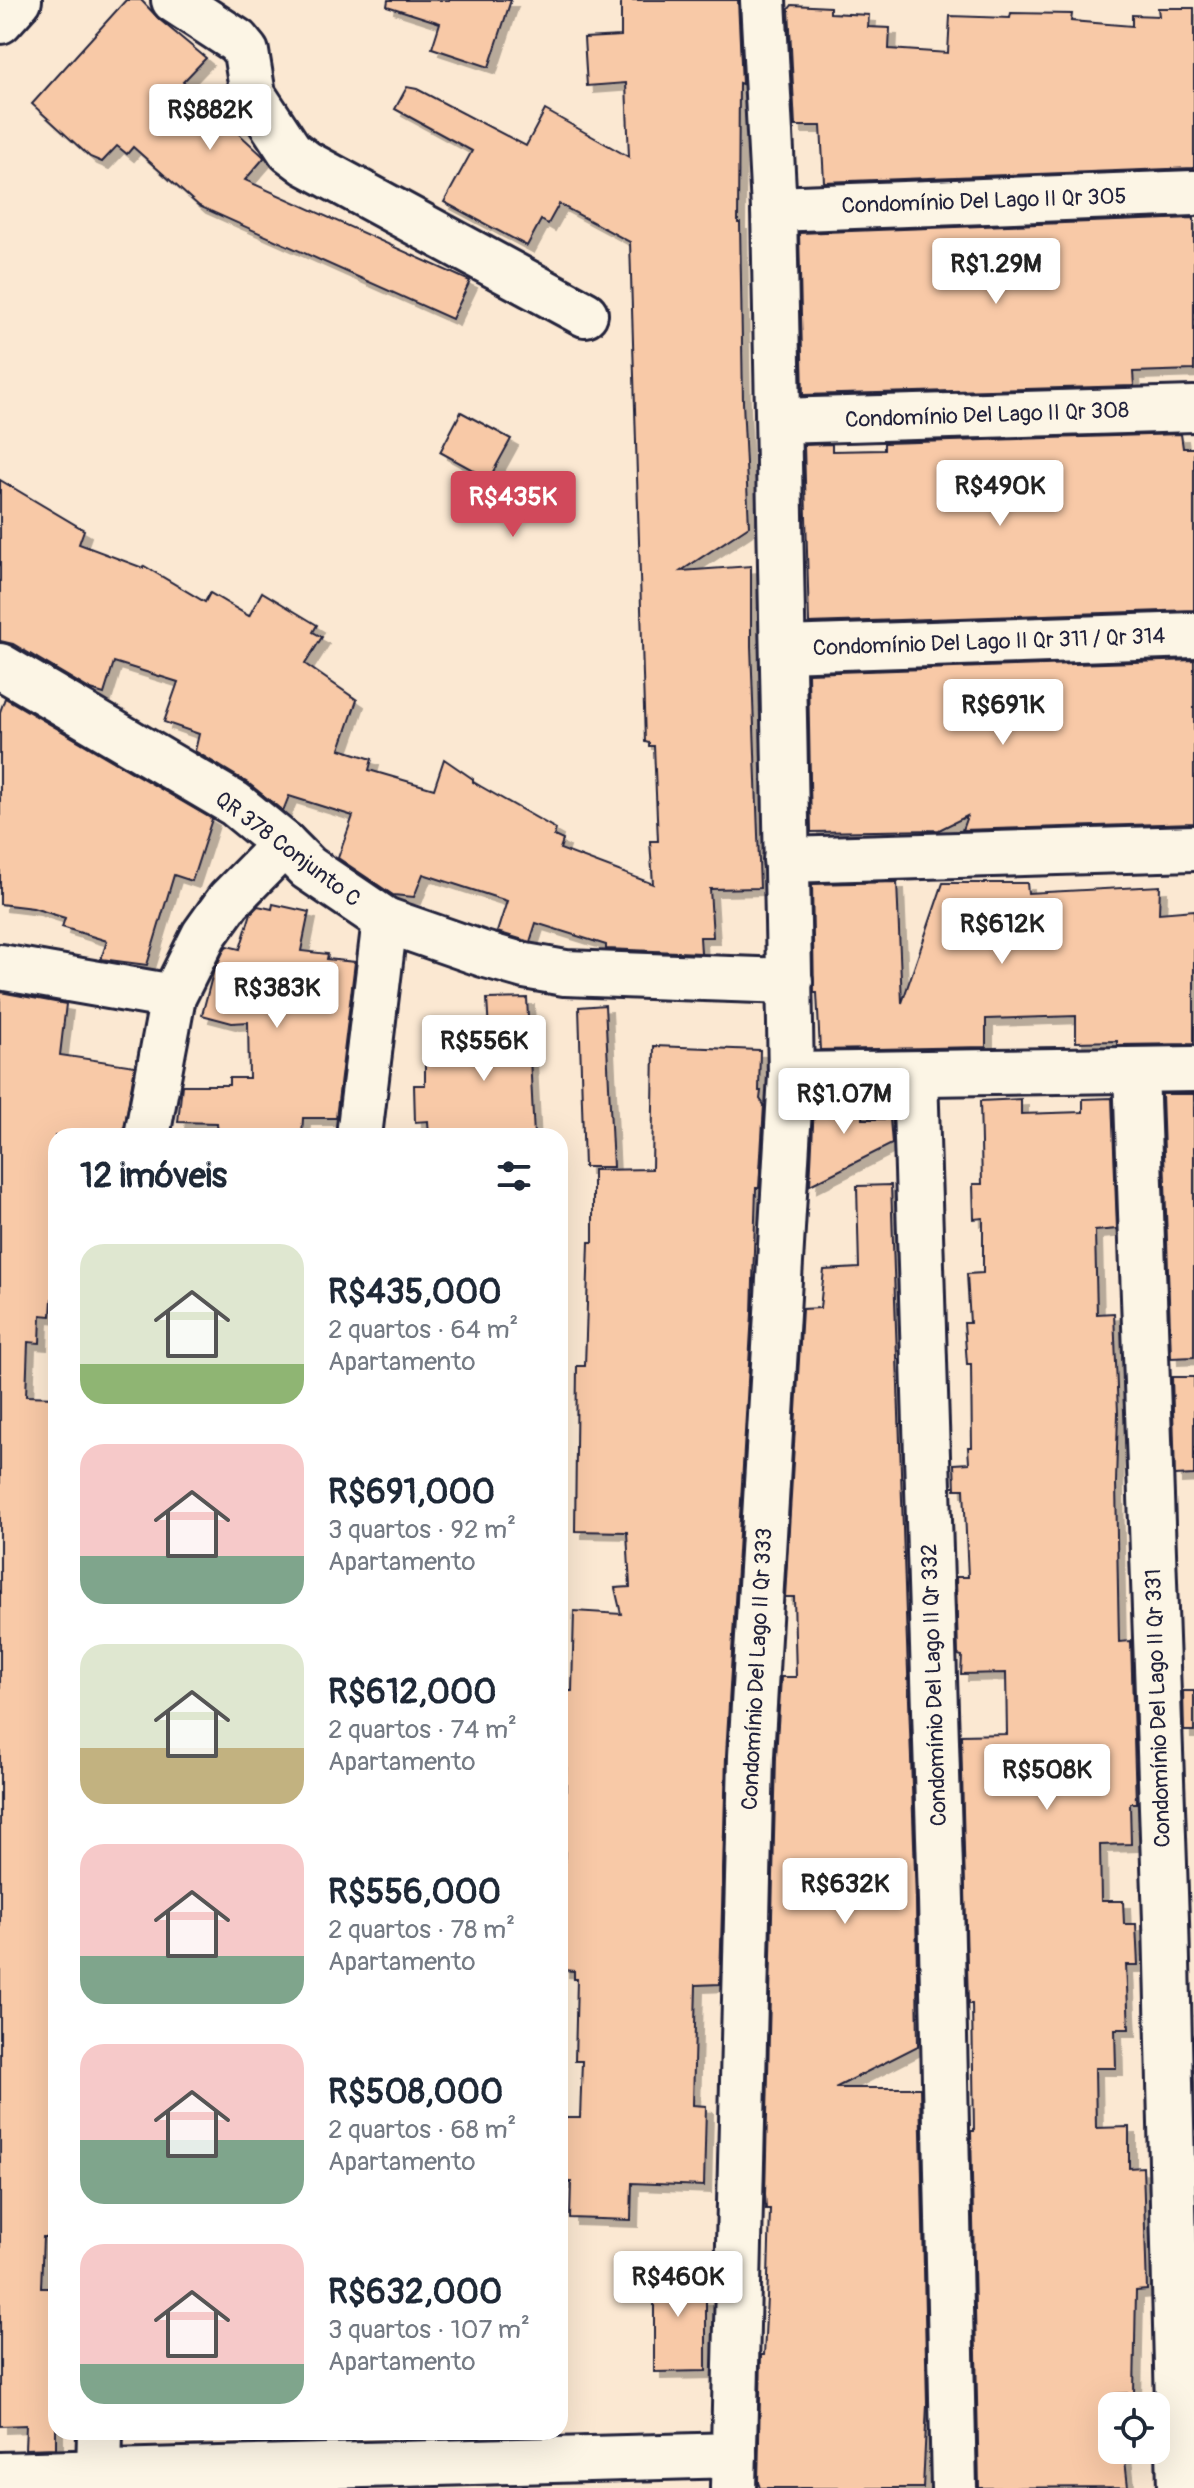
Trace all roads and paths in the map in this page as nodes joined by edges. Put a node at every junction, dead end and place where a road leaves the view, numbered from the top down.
1 (19, 0) edge
2 (174, 0) edge
3 (763, 0) edge
4 (0, 21) edge
5 (1194, 193) edge
6 (774, 209) junction
7 (585, 314) dead end
8 (1194, 409) edge
9 (779, 421) junction
10 (1194, 635) edge
11 (784, 649) junction
12 (0, 666) edge
13 (284, 844) junction
14 (1194, 848) edge
15 (786, 860) junction
16 (385, 920) junction
17 (0, 967) edge
18 (790, 981) junction
19 (173, 997) junction
20 (1194, 1069) edge
21 (1136, 1071) junction
22 (791, 1075) junction
23 (915, 1075) junction
24 (148, 1128) edge
25 (360, 1128) edge
26 (534, 2447) edge
27 (315, 2462) edge
28 (83, 2467) edge
29 (733, 2472) edge
30 (0, 2475) edge
31 (954, 2488) edge
32 (1180, 2488) edge

1 - 4 street
2 - 7 street
3 - 6 street, Condomínio Del Lago II Qr 333
5 - 6 street, Condomínio Del Lago II Qr 305
6 - 9 street, Condomínio Del Lago II Qr 333
8 - 9 street, Condomínio Del Lago II Qr 308
9 - 11 street, Condomínio Del Lago II Qr 333
10 - 11 street, Condomínio Del Lago II Qr 311 / Qr 314
11 - 15 street, Condomínio Del Lago II Qr 333
12 - 13 street, QR 378 Conjunto C
13 - 16 street, QR 378 Conjunto C
13 - 19 street
14 - 15 street
15 - 18 street, Condomínio Del Lago II Qr 333
16 - 18 street, QR 378 Conjunto C
16 - 25 street
17 - 19 street
18 - 22 street, Condomínio Del Lago II Qr 333
19 - 24 street
20 - 21 street
21 - 23 street
21 - 32 street, Condomínio Del Lago II Qr 331
22 - 23 street
22 - 29 street, Condomínio Del Lago II Qr 333
23 - 31 street, Condomínio Del Lago II Qr 332
26 - 27 street
26 - 29 street
27 - 28 street
28 - 30 street

